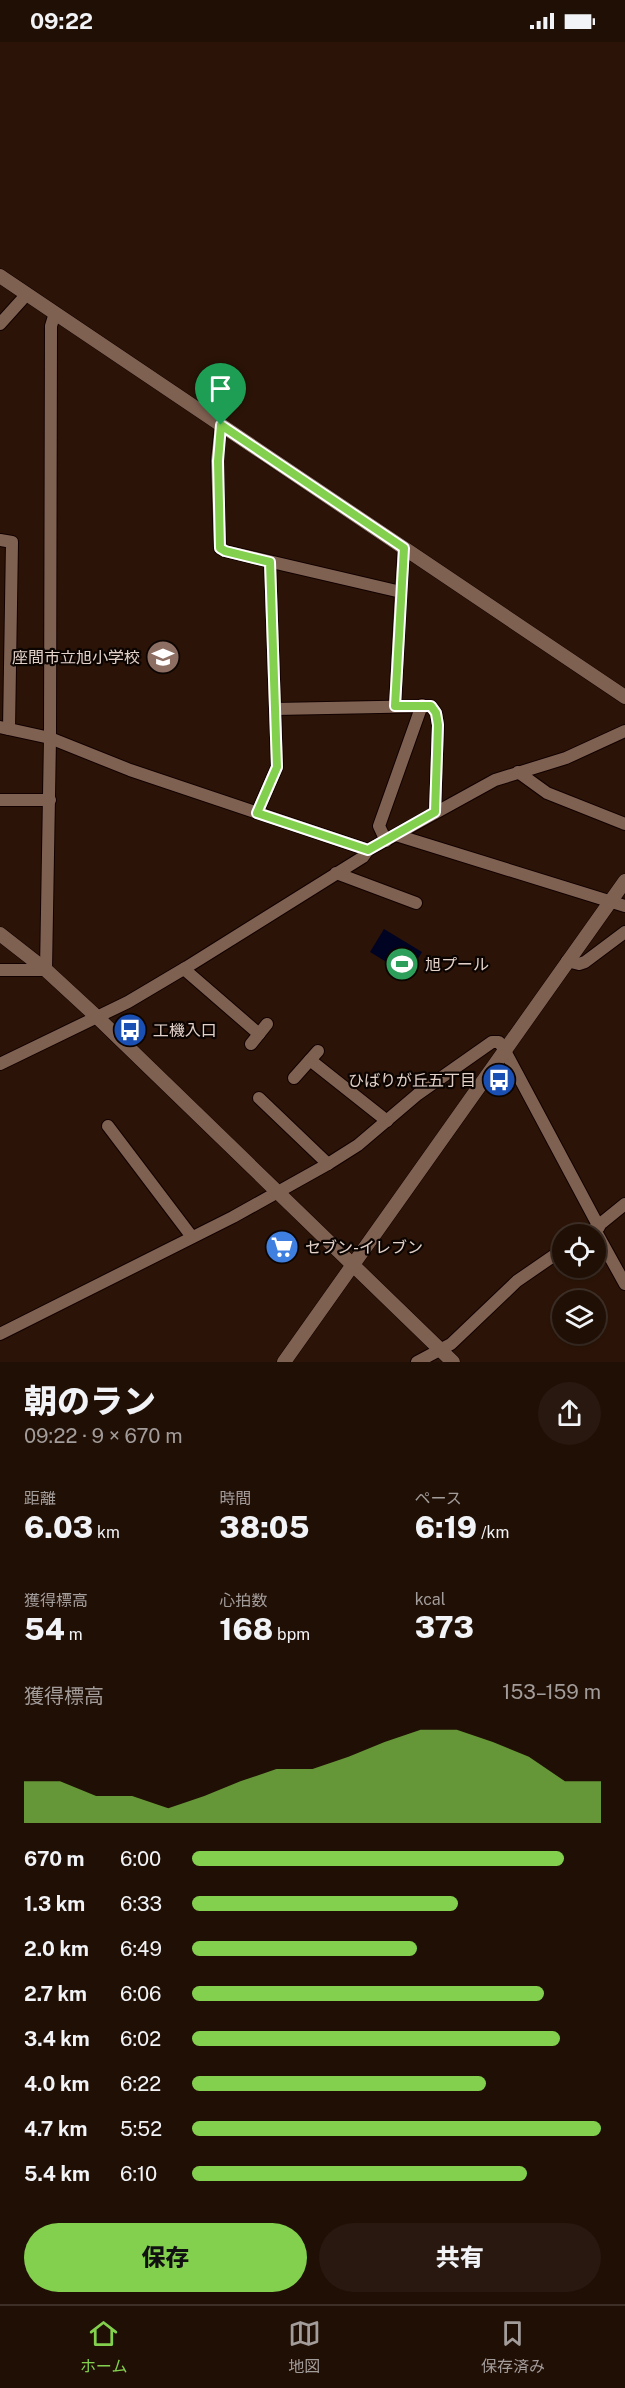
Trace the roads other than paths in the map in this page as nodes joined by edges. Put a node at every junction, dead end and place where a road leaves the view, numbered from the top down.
1 (0, 276) edge
2 (27, 294) junction
3 (55, 313) junction
4 (0, 324) edge
5 (221, 425) junction
6 (0, 540) edge
7 (404, 548) junction
8 (270, 562) junction
9 (401, 592) junction
10 (625, 697) edge
11 (422, 705) junction
12 (395, 706) junction
13 (275, 709) junction
14 (5, 728) edge
15 (625, 731) edge
16 (50, 738) junction
17 (518, 772) junction
18 (0, 800) edge
19 (50, 800) junction
20 (435, 812) junction
21 (257, 813) junction
22 (625, 824) edge
23 (391, 838) junction
24 (368, 850) junction
25 (336, 873) junction
26 (625, 880) edge
27 (610, 902) junction
28 (416, 903) dead end
29 (625, 906) edge
30 (625, 932) edge
31 (2, 936) edge
32 (567, 961) junction
33 (184, 969) junction
34 (0, 970) edge
35 (46, 970) junction
36 (98, 1018) junction
37 (251, 1044) dead end
38 (504, 1049) junction
39 (0, 1064) edge
40 (295, 1078) dead end
41 (259, 1098) dead end
42 (387, 1121) junction
43 (108, 1125) dead end
44 (328, 1164) junction
45 (278, 1193) junction
46 (625, 1204) edge
47 (591, 1224) edge
48 (601, 1224) edge
49 (192, 1237) junction
50 (606, 1251) edge
51 (552, 1258) edge
52 (352, 1265) junction
53 (625, 1284) edge
54 (0, 1334) edge
55 (439, 1349) junction
56 (284, 1362) edge
57 (417, 1362) edge
58 (453, 1362) edge

1 - 2 street
2 - 3 street
2 - 4 street
3 - 5 street
3 - 16 street
5 - 7 street
5 - 8 street
6 - 14 street
7 - 9 street
7 - 10 street
8 - 9 street
8 - 13 street
9 - 12 street
11 - 12 street
11 - 20 street
11 - 23 street
12 - 13 street
13 - 21 street
14 - 16 street
15 - 17 street
16 - 19 street
16 - 21 street
17 - 20 street
17 - 22 street
18 - 19 street
19 - 35 street
20 - 23 street
21 - 24 street
23 - 24 street
23 - 27 street
24 - 25 street
25 - 28 street
25 - 33 street
26 - 27 street
27 - 29 street
27 - 32 street
30 - 32 street
31 - 35 street
32 - 38 street
33 - 36 street
33 - 37 street
34 - 35 street
35 - 36 street
36 - 39 street
36 - 45 street
38 - 42 street
38 - 47 street
38 - 52 street
40 - 42 street
41 - 44 street
42 - 44 street
43 - 49 street
44 - 45 street
45 - 49 street
45 - 52 street
46 - 48 street
49 - 54 street
50 - 53 street
51 - 55 street
52 - 55 street
52 - 56 street
55 - 57 street
55 - 58 street

